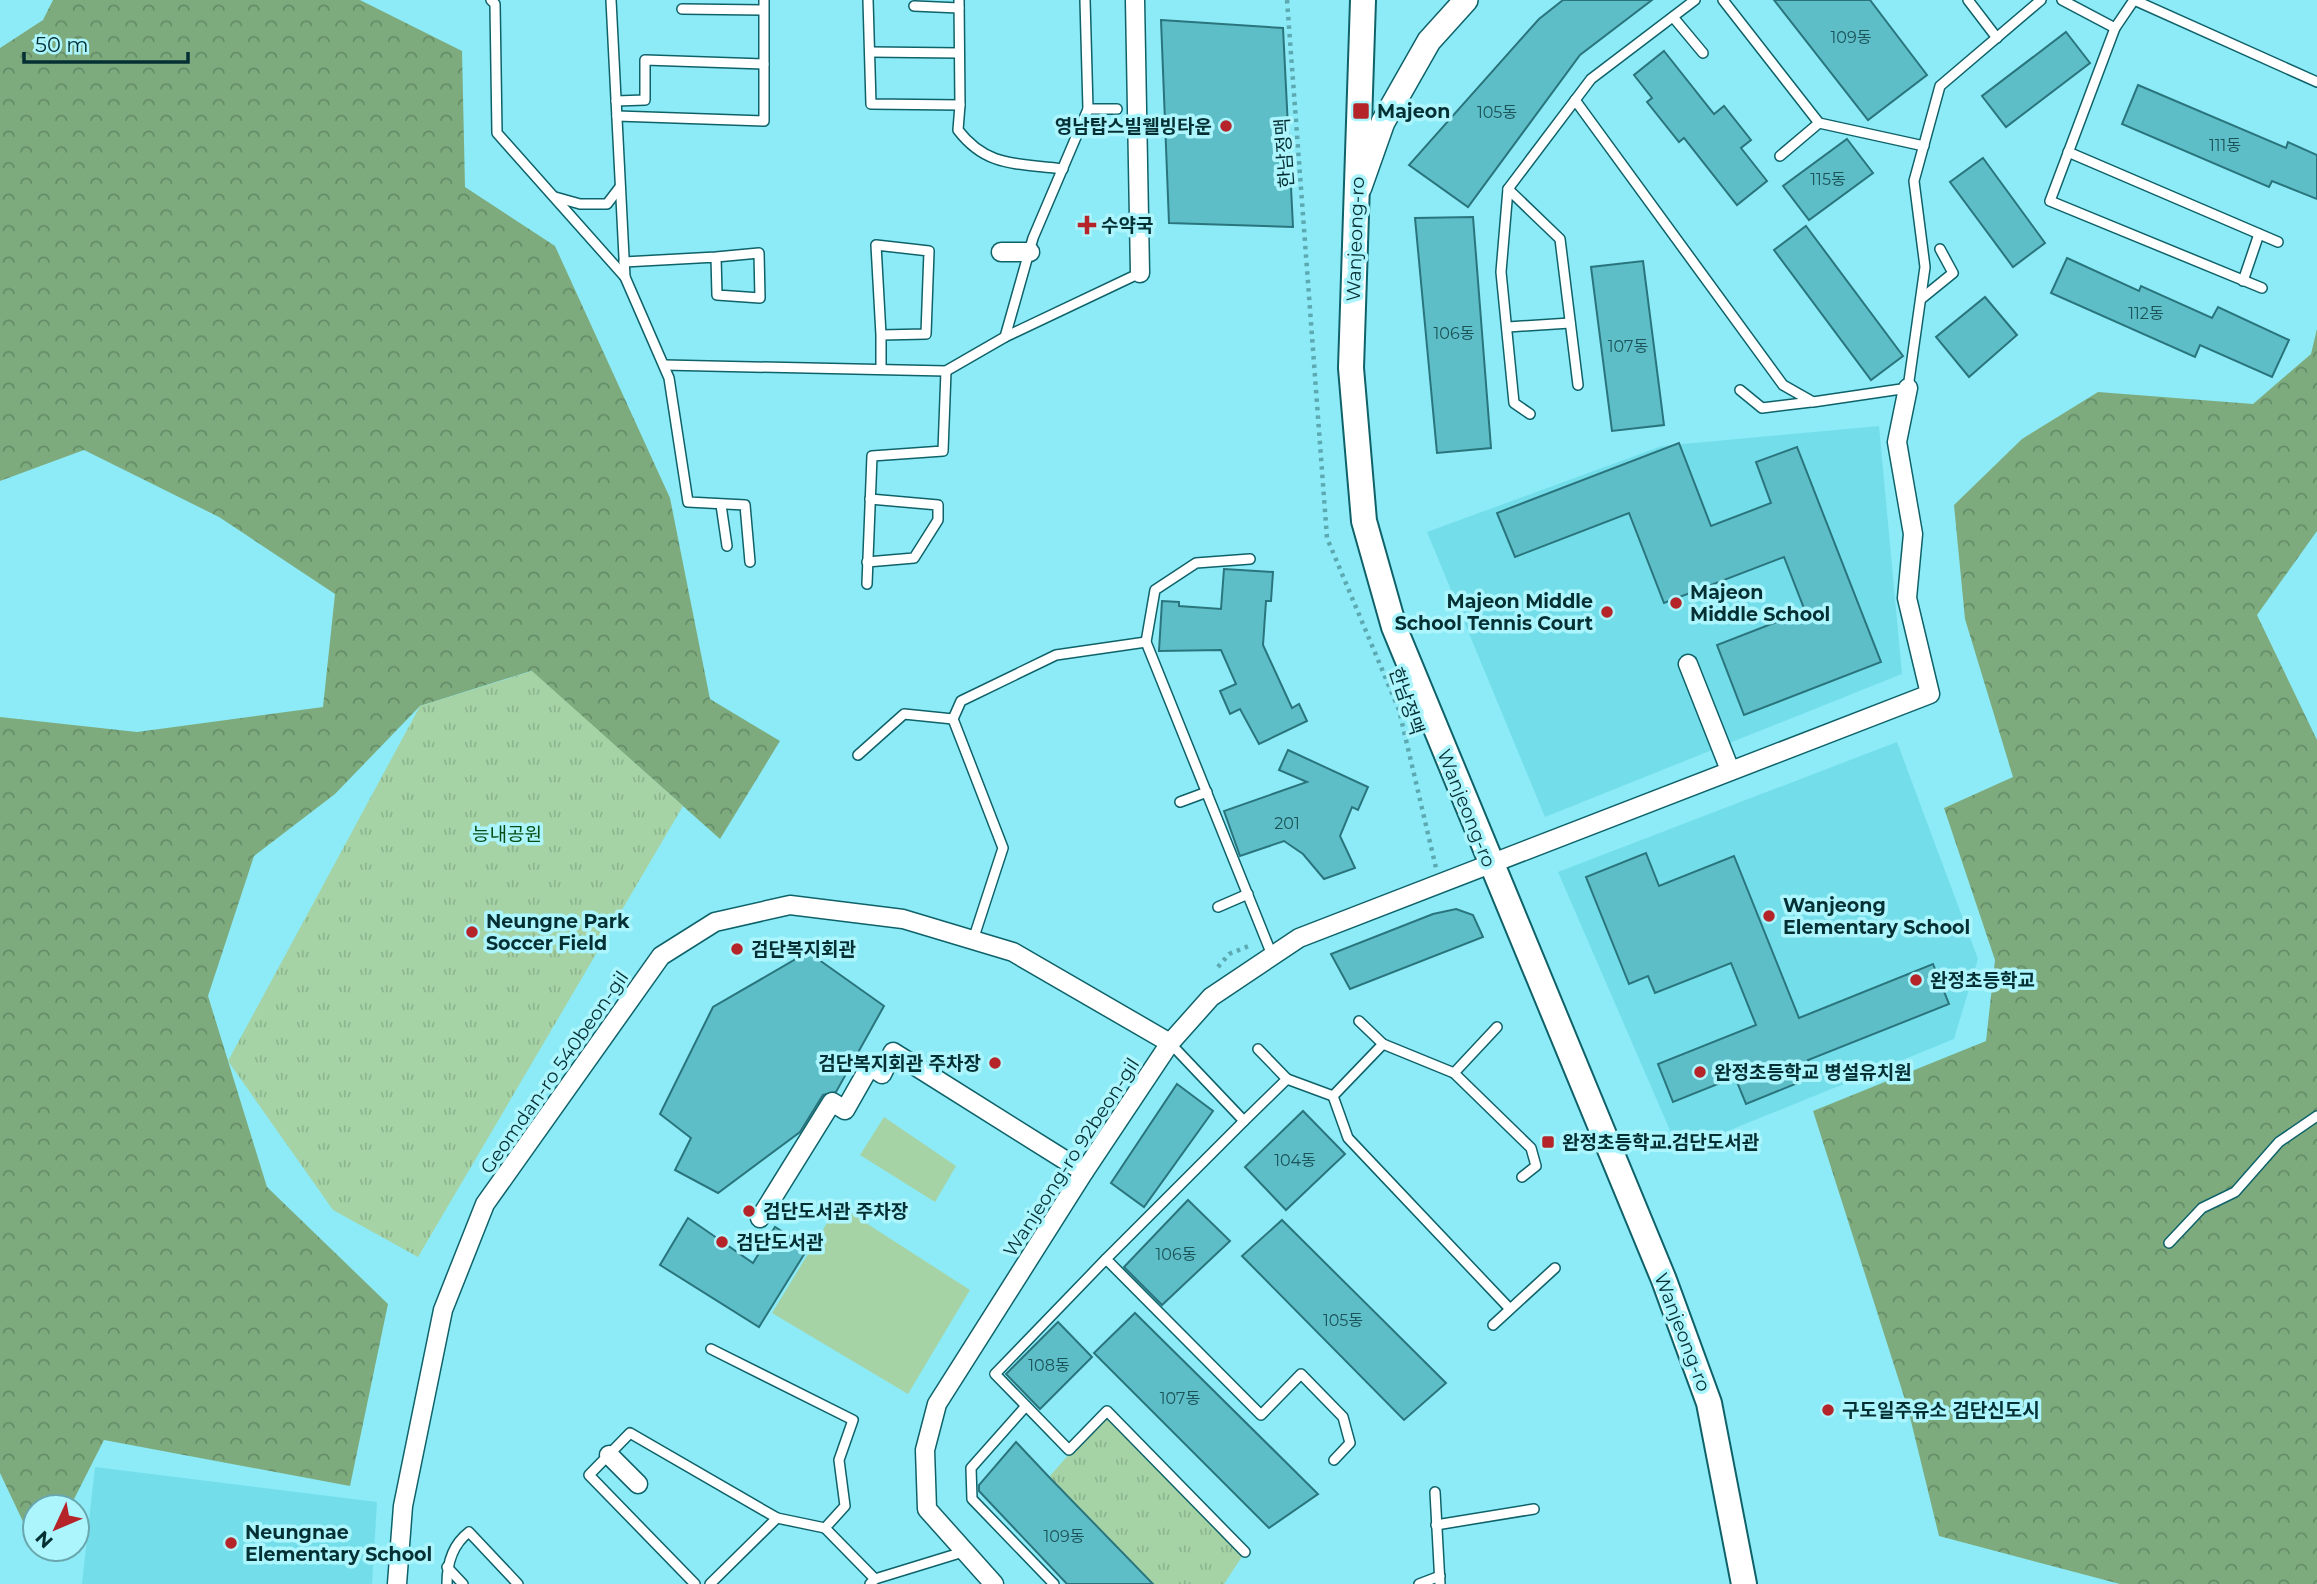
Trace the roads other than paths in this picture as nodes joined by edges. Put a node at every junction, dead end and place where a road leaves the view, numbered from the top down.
1 (491, 0) edge
2 (611, 0) edge
3 (868, 0) edge
4 (1085, 0) edge
5 (1135, 0) edge
6 (1363, 0) edge
7 (1466, 0) edge
8 (1695, 0) edge
9 (1723, 0) edge
10 (1968, 0) edge
11 (2041, 0) edge
12 (2062, 0) edge
13 (2134, 0) edge
14 (959, 4) edge
15 (764, 5) edge
16 (914, 6) dead end
17 (681, 9) dead end
18 (1673, 17) junction
19 (2115, 28) junction
20 (1997, 38) junction
21 (870, 52) junction
22 (959, 53) junction
23 (1703, 53) dead end
24 (764, 64) junction
25 (2317, 82) edge
26 (1575, 100) junction
27 (617, 101) junction
28 (960, 105) junction
29 (1088, 109) junction
30 (1117, 109) dead end
31 (617, 116) junction
32 (1819, 123) junction
33 (1924, 146) junction
34 (2068, 152) junction
35 (1780, 156) dead end
36 (1063, 169) junction
37 (620, 187) junction
38 (1508, 189) junction
39 (555, 197) junction
40 (1356, 200) junction
41 (2259, 234) junction
42 (2278, 242) dead end
43 (1940, 249) dead end
44 (1001, 252) dead end
45 (1030, 252) junction
46 (716, 257) junction
47 (624, 262) junction
48 (1140, 273) joint
49 (625, 277) junction
50 (2243, 281) junction
51 (2262, 288) dead end
52 (1921, 299) junction
53 (1570, 323) junction
54 (1507, 327) junction
55 (881, 335) junction
56 (1005, 337) junction
57 (664, 365) junction
58 (881, 369) junction
59 (946, 371) junction
60 (1578, 386) dead end
61 (1908, 388) junction
62 (1740, 390) dead end
63 (1813, 402) junction
64 (1530, 414) dead end
65 (870, 499) junction
66 (721, 505) junction
67 (727, 546) dead end
68 (1250, 559) dead end
69 (750, 562) dead end
70 (867, 562) junction
71 (867, 584) dead end
72 (1146, 642) junction
73 (1688, 664) dead end
74 (953, 719) junction
75 (858, 755) dead end
76 (1730, 770) junction
77 (1207, 792) junction
78 (1180, 802) dead end
79 (1490, 862) junction
80 (1248, 894) junction
81 (1218, 907) dead end
82 (973, 940) junction
83 (1269, 947) junction
84 (1359, 1021) dead end
85 (1497, 1027) dead end
86 (1170, 1043) junction
87 (1383, 1044) junction
88 (1258, 1049) dead end
89 (1454, 1073) junction
90 (1287, 1079) junction
91 (1333, 1096) junction
92 (2317, 1116) edge
93 (1244, 1121) junction
94 (1084, 1172) junction
95 (1522, 1177) dead end
96 (760, 1217) dead end
97 (2169, 1243) dead end
98 (1106, 1259) junction
99 (1555, 1268) dead end
100 (1510, 1309) junction
101 (1493, 1325) dead end
102 (711, 1349) dead end
103 (1026, 1406) junction
104 (609, 1455) junction
105 (1334, 1460) dead end
106 (638, 1484) dead end
107 (1435, 1492) dead end
108 (1534, 1509) dead end
109 (777, 1518) junction
110 (1436, 1525) junction
111 (825, 1528) junction
112 (963, 1552) junction
113 (1245, 1552) dead end
114 (447, 1567) junction
115 (1440, 1580) edge
116 (872, 1582) edge
117 (397, 1584) edge
118 (447, 1584) edge
119 (463, 1584) edge
120 (518, 1584) edge
121 (695, 1584) edge
122 (710, 1584) edge
123 (994, 1584) edge
124 (1054, 1584) edge
125 (1419, 1584) edge
126 (1744, 1584) edge

1 - 39 lane
2 - 27 lane
3 - 21 lane
4 - 29 lane
5 - 48 street
6 - 40 main road, Wanjeong-ro
7 - 40 street
8 - 18 lane
9 - 32 lane
10 - 20 lane
11 - 20 lane
12 - 19 lane
13 - 19 lane
13 - 25 lane
14 - 16 lane
14 - 22 lane
15 - 17 lane
15 - 24 lane
18 - 23 lane
18 - 26 lane
19 - 34 lane
20 - 33 lane
21 - 22 lane
21 - 28 lane
22 - 28 lane
24 - 27 lane
24 - 31 lane
26 - 38 lane
26 - 63 lane
27 - 31 lane
28 - 36 lane
29 - 30 lane
29 - 36 lane
31 - 37 lane
32 - 33 lane
32 - 35 lane
33 - 52 lane
34 - 41 lane
34 - 50 lane
36 - 45 lane
37 - 39 lane
37 - 47 lane
38 - 53 lane
38 - 54 lane
39 - 49 lane
40 - 79 main road, Wanjeong-ro
41 - 42 lane
41 - 50 lane
43 - 52 lane
44 - 45 street
45 - 56 lane
46 - 46 lane
46 - 47 lane
47 - 49 lane
48 - 56 lane
49 - 57 lane
50 - 51 lane
52 - 61 lane
53 - 54 lane
53 - 60 lane
54 - 64 lane
55 - 55 lane
55 - 58 lane
56 - 59 lane
57 - 58 lane
57 - 66 lane
58 - 59 lane
59 - 65 lane
61 - 63 lane
61 - 76 street, Wanjeong-ro 92beon-gil
62 - 63 lane
65 - 70 lane
65 - 70 lane
66 - 67 lane
66 - 69 lane
68 - 72 lane
70 - 71 lane
72 - 74 lane
72 - 77 lane
73 - 76 street
74 - 75 lane
74 - 82 lane
76 - 79 street, Wanjeong-ro 92beon-gil
77 - 78 lane
77 - 80 lane
79 - 83 street, Wanjeong-ro 92beon-gil
79 - 126 main road, Wanjeong-ro
80 - 81 lane
80 - 83 lane
82 - 86 street, Geomdan-ro 540beon-gil
82 - 117 street, Geomdan-ro 540beon-gil
83 - 86 street, Wanjeong-ro 92beon-gil
84 - 87 lane
85 - 89 lane
86 - 93 lane
86 - 94 street, Wanjeong-ro 92beon-gil
87 - 89 lane
87 - 91 lane
88 - 90 lane
89 - 95 lane
90 - 91 lane
90 - 93 lane
91 - 100 lane
92 - 97 lane
93 - 98 lane
94 - 96 street
94 - 112 street, Wanjeong-ro 92beon-gil
98 - 103 lane
98 - 105 lane
99 - 100 lane
100 - 101 lane
102 - 111 lane
103 - 113 lane
103 - 124 lane
104 - 106 street
104 - 109 lane
104 - 121 lane
107 - 110 lane
108 - 110 lane
109 - 111 lane
109 - 122 lane
110 - 115 lane
111 - 116 lane
112 - 116 lane
112 - 123 street, Wanjeong-ro 92beon-gil
114 - 118 lane
114 - 119 lane
114 - 120 lane
115 - 125 lane

